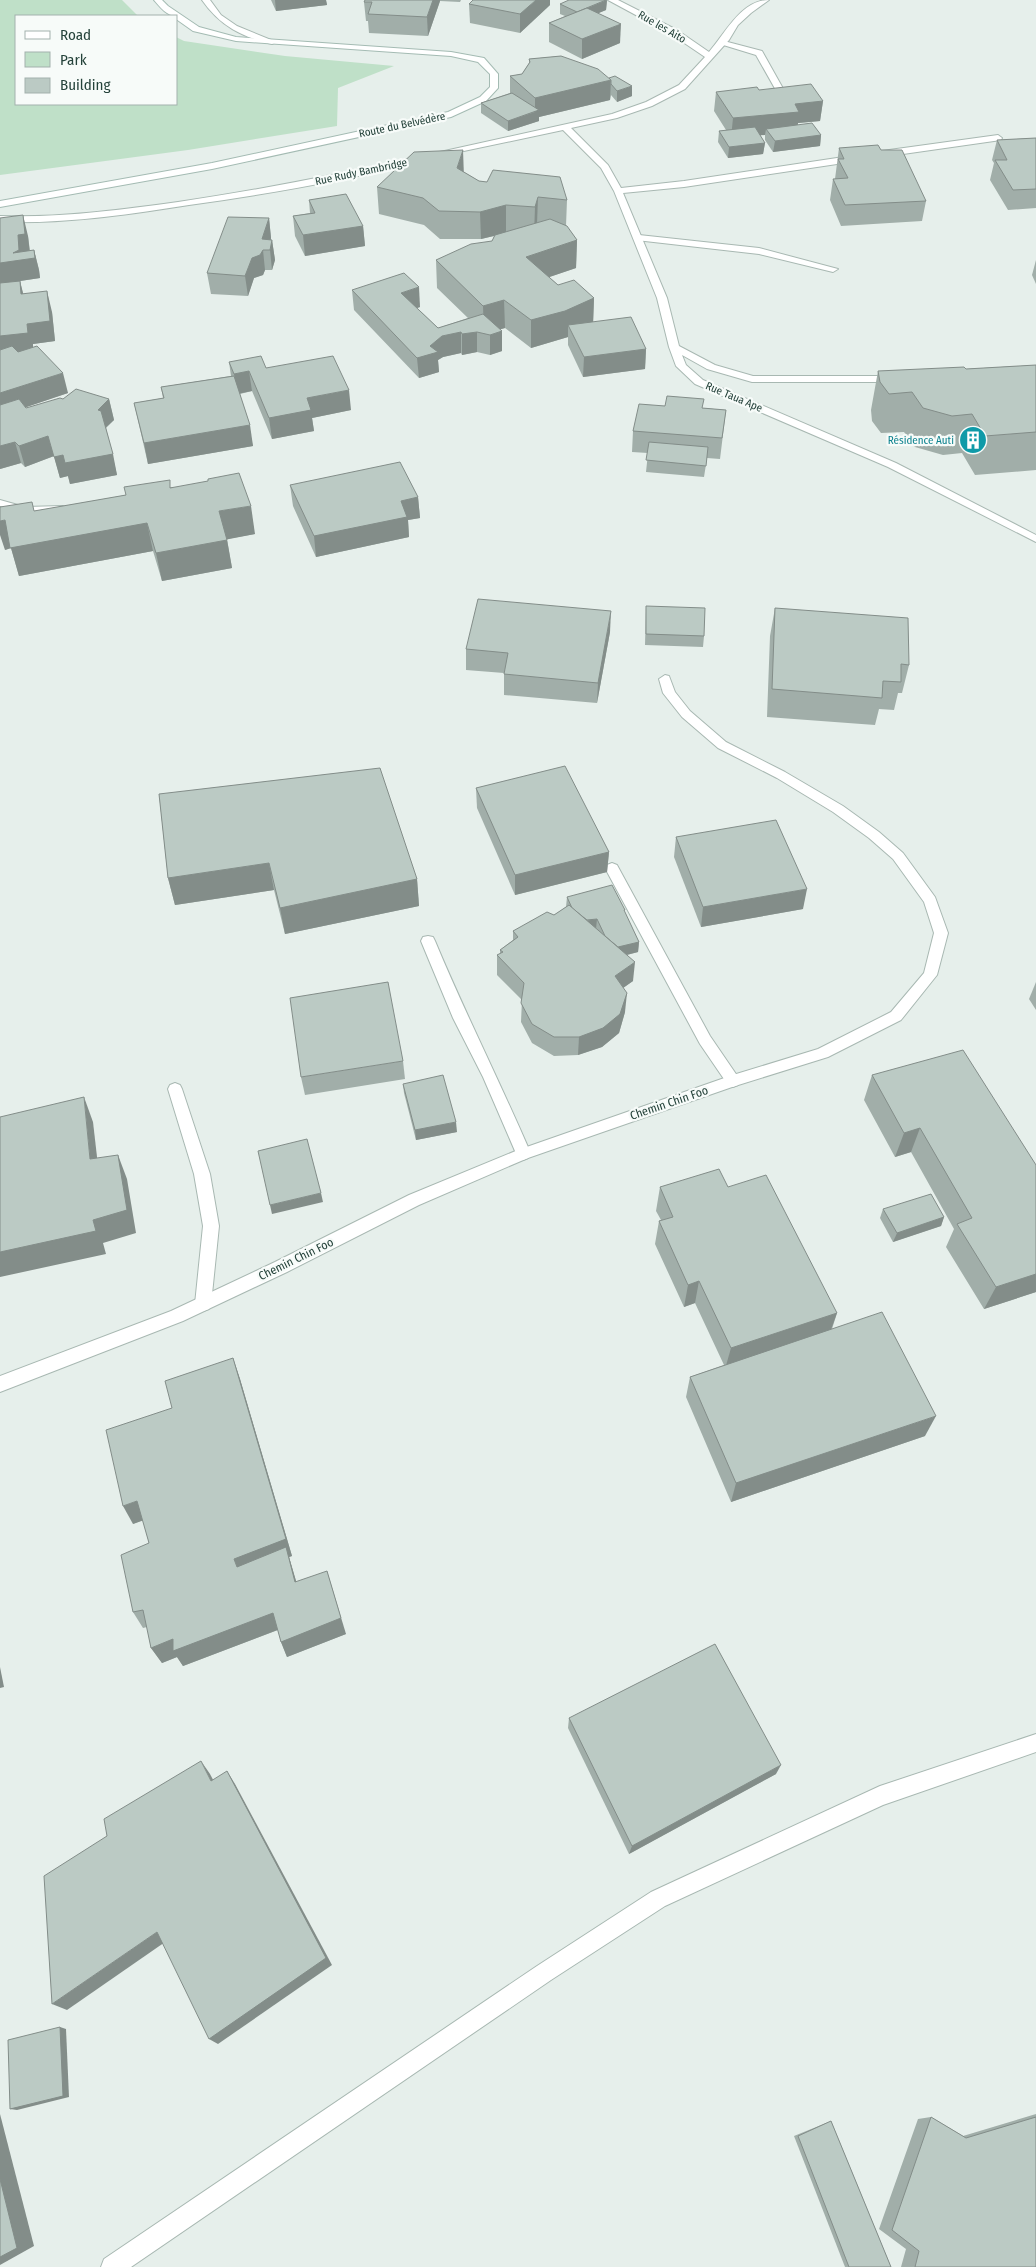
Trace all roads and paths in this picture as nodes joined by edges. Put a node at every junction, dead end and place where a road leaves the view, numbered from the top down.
1 (158, 0) edge
2 (206, 0) edge
3 (612, 0) edge
4 (765, 0) edge
5 (175, 15) edge
6 (178, 17) edge
7 (272, 42) junction
8 (723, 42) junction
9 (710, 56) junction
10 (786, 101) edge
11 (564, 126) junction
12 (998, 138) edge
13 (618, 191) junction
14 (0, 204) edge
15 (0, 219) edge
16 (639, 238) junction
17 (833, 269) dead end
18 (674, 347) junction
19 (904, 379) edge
20 (0, 503) edge
21 (74, 508) edge
22 (1036, 540) edge
23 (665, 679) dead end
24 (612, 868) dead end
25 (428, 941) dead end
26 (733, 1081) junction
27 (175, 1089) dead end
28 (523, 1154) junction
29 (203, 1304) junction
30 (0, 1384) edge
31 (1036, 1744) edge
32 (112, 2267) edge

1 - 5 street, Route du Belvédère
2 - 7 street
3 - 9 street, Rue les Aito
4 - 8 street, Rue Rudy Bambridge
6 - 7 street, Route du Belvédère
7 - 14 street, Route du Belvédère
8 - 9 street, Rue Rudy Bambridge
8 - 10 street
9 - 11 street, Rue Rudy Bambridge
11 - 13 street, Rue Taua Ape
11 - 15 street, Rue Rudy Bambridge
12 - 13 street
13 - 16 street, Rue Taua Ape
16 - 17 street
16 - 18 street, Rue Taua Ape
18 - 19 street
18 - 22 street, Rue Taua Ape
20 - 21 street
23 - 26 street, Chemin Chin Foo
24 - 26 street
25 - 28 street
26 - 28 street, Chemin Chin Foo
27 - 29 street
28 - 29 street, Chemin Chin Foo
29 - 30 street, Chemin Chin Foo
31 - 32 street

